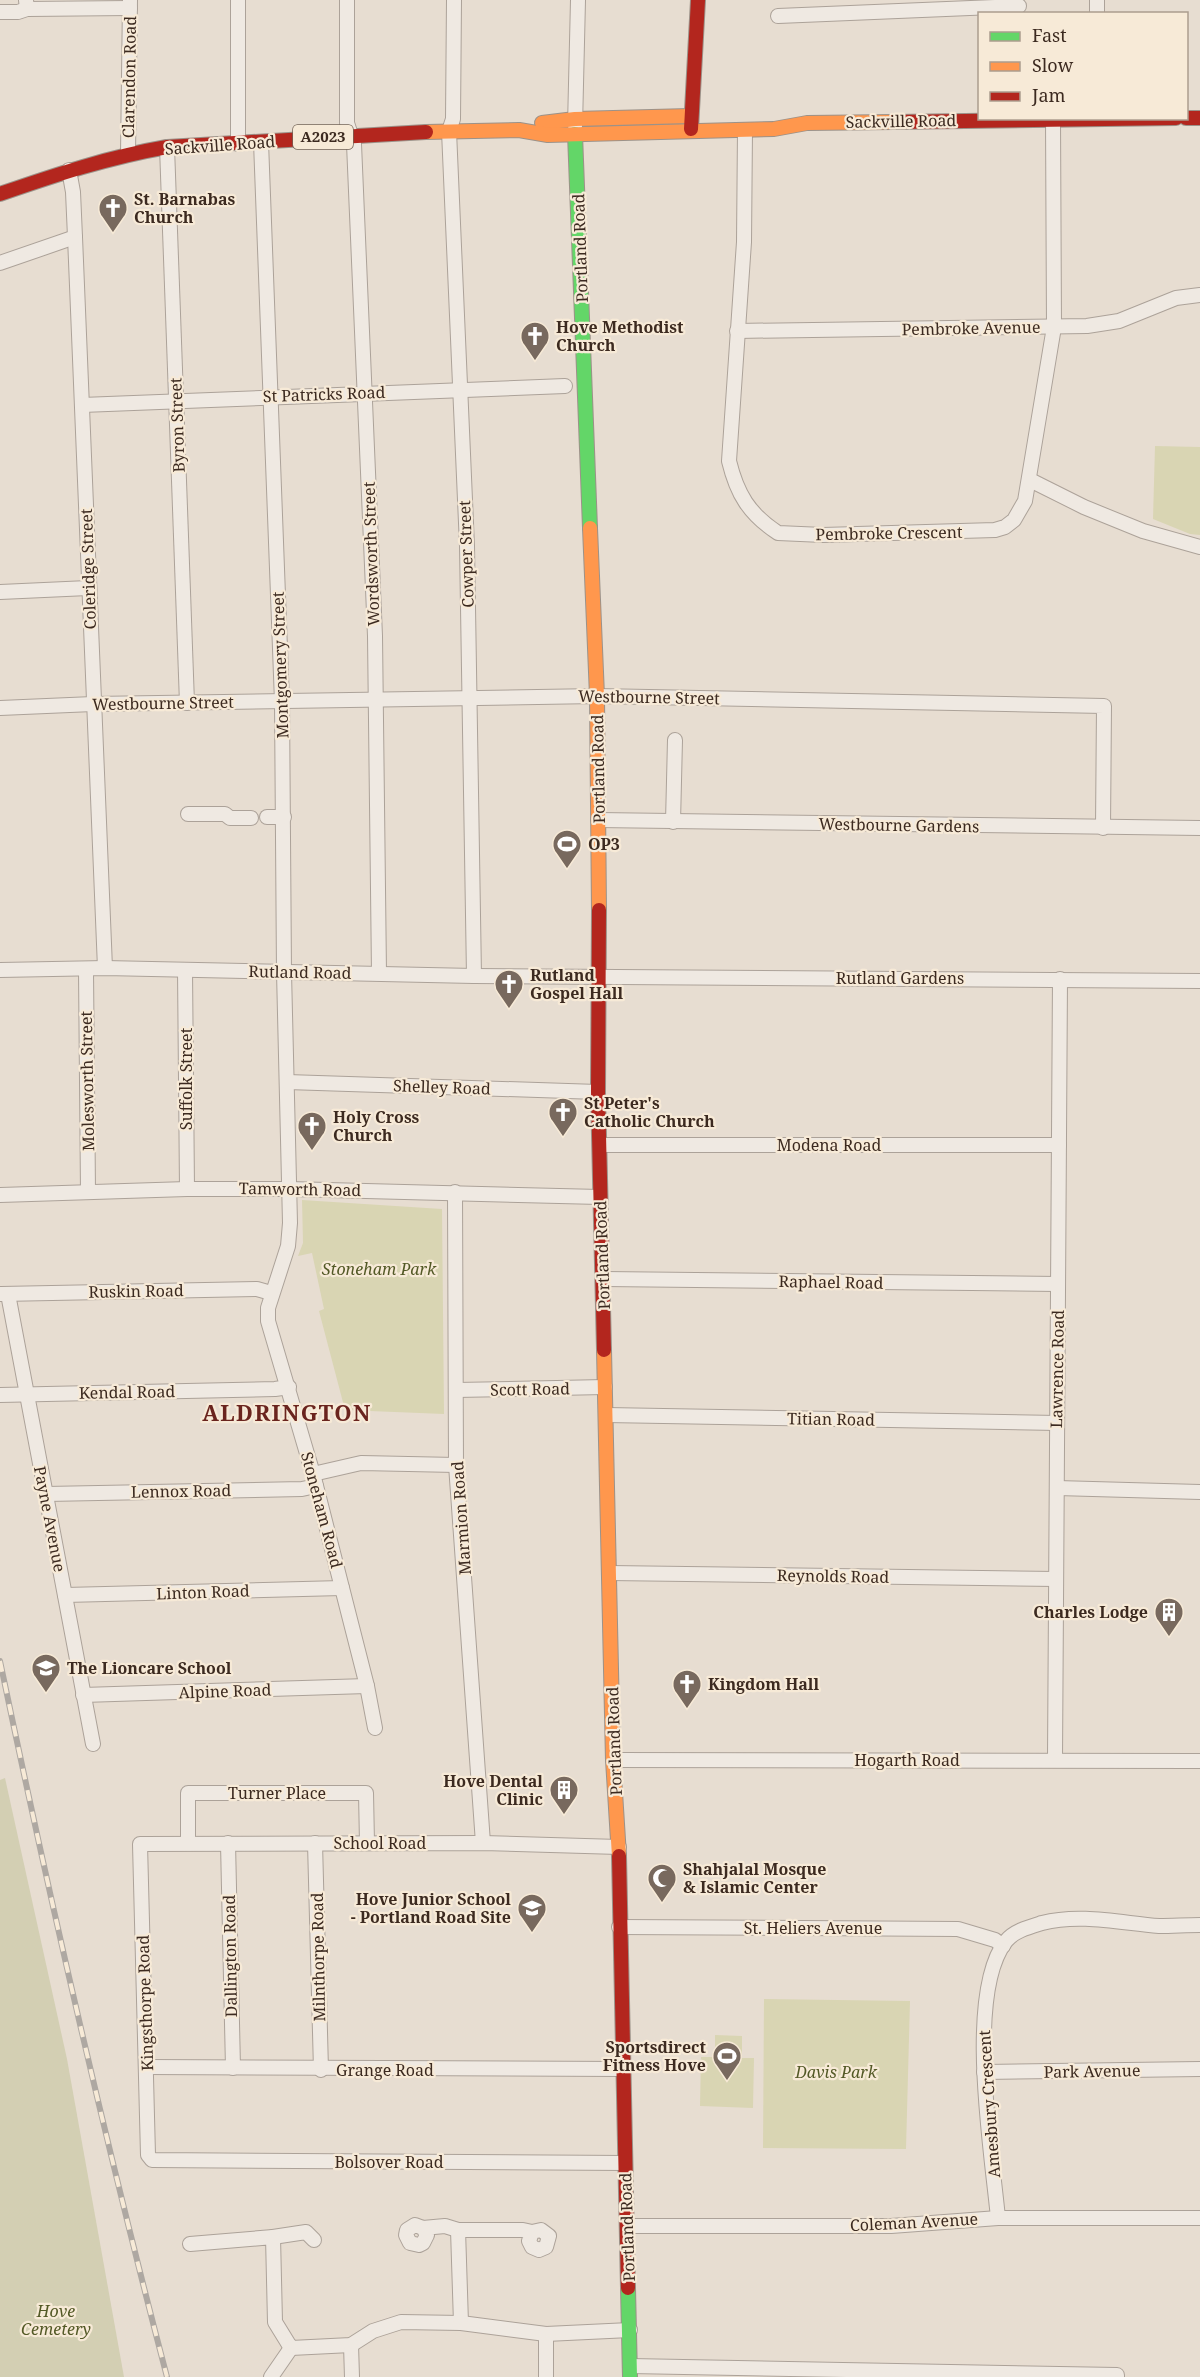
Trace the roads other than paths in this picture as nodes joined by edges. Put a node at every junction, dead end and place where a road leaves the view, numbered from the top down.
1 (238, 0) edge
2 (347, 0) edge
3 (454, 0) edge
4 (578, 0) edge
5 (698, 0) edge
6 (27, 4) edge
7 (130, 4) edge
8 (1019, 7) edge
9 (0, 12) edge
10 (778, 16) dead end
11 (697, 116) junction
12 (738, 116) dead end
13 (574, 119) junction
14 (978, 120) edge
15 (1053, 120) edge
16 (807, 123) junction
17 (519, 130) junction
18 (745, 130) junction
19 (449, 131) junction
20 (691, 131) junction
21 (575, 134) junction
22 (351, 135) junction
23 (261, 142) junction
24 (238, 144) junction
25 (167, 147) junction
26 (128, 154) junction
27 (69, 170) junction
28 (0, 194) edge
29 (75, 237) junction
30 (0, 262) edge
31 (1200, 295) edge
32 (1054, 327) junction
33 (737, 331) junction
34 (565, 386) dead end
35 (460, 389) junction
36 (365, 393) junction
37 (271, 397) junction
38 (176, 400) junction
39 (82, 405) junction
40 (1030, 480) junction
41 (1200, 547) edge
42 (88, 588) junction
43 (0, 592) edge
44 (597, 696) junction
45 (471, 698) junction
46 (376, 700) junction
47 (282, 702) junction
48 (187, 703) junction
49 (93, 704) junction
50 (0, 708) edge
51 (675, 740) dead end
52 (188, 814) dead end
53 (284, 817) junction
54 (251, 818) dead end
55 (267, 818) dead end
56 (598, 820) junction
57 (673, 822) junction
58 (1103, 828) junction
59 (1200, 828) edge
60 (105, 968) junction
61 (0, 970) edge
62 (86, 970) junction
63 (186, 970) junction
64 (284, 972) junction
65 (379, 973) junction
66 (474, 976) junction
67 (600, 976) junction
68 (1060, 979) junction
69 (1200, 981) edge
70 (286, 1082) junction
71 (598, 1092) junction
72 (600, 1145) junction
73 (1059, 1145) junction
74 (187, 1189) junction
75 (289, 1189) junction
76 (88, 1192) junction
77 (454, 1192) junction
78 (0, 1195) edge
79 (600, 1197) junction
80 (604, 1280) junction
81 (1058, 1284) junction
82 (271, 1293) junction
83 (4, 1294) edge
84 (289, 1387) junction
85 (605, 1387) junction
86 (456, 1390) junction
87 (0, 1395) edge
88 (27, 1395) junction
89 (606, 1415) junction
90 (1057, 1423) junction
91 (456, 1465) junction
92 (314, 1480) junction
93 (1057, 1488) junction
94 (1200, 1492) edge
95 (46, 1494) junction
96 (609, 1574) junction
97 (1056, 1579) junction
98 (342, 1588) junction
99 (64, 1595) junction
100 (367, 1686) junction
101 (83, 1695) junction
102 (375, 1728) dead end
103 (93, 1744) dead end
104 (613, 1760) junction
105 (1055, 1760) junction
106 (1200, 1761) edge
107 (188, 1843) junction
108 (228, 1843) junction
109 (315, 1843) junction
110 (367, 1843) junction
111 (140, 1844) joint
112 (483, 1844) junction
113 (619, 1847) junction
114 (1200, 1925) edge
115 (619, 1928) junction
116 (1003, 1946) junction
117 (146, 2067) junction
118 (233, 2068) junction
119 (623, 2069) junction
120 (1200, 2069) edge
121 (321, 2070) junction
122 (984, 2072) junction
123 (153, 2160) joint
124 (625, 2163) junction
125 (998, 2218) junction
126 (1200, 2218) edge
127 (627, 2226) junction
128 (423, 2228) dead end
129 (458, 2230) junction
130 (532, 2232) dead end
131 (273, 2237) junction
132 (314, 2240) dead end
133 (190, 2244) dead end
134 (461, 2323) junction
135 (630, 2330) junction
136 (546, 2334) junction
137 (351, 2345) junction
138 (291, 2348) junction
139 (630, 2372) edge
140 (271, 2377) edge
141 (352, 2377) edge
142 (546, 2377) edge
143 (1117, 2377) edge

1 - 24 street
2 - 22 street, Wordsworth Street
3 - 19 street, Cowper Street
4 - 13 street
5 - 11 street
6 - 7 street
6 - 9 street
7 - 26 street, Clarendon Road
8 - 10 street
11 - 13 street, Sackville Road / A2023
11 - 20 street
12 - 16 street, Sackville Road / A2023
13 - 17 street, Sackville Road / A2023
13 - 21 street
14 - 16 street, Sackville Road / A2023
15 - 32 street, Pembroke Crescent
16 - 18 street, Sackville Road / A2023
17 - 19 street, Sackville Road / A2023
17 - 21 street, Sackville Road / A2023
18 - 20 street, Sackville Road / A2023
18 - 33 street, Pembroke Crescent
19 - 22 street, Sackville Road / A2023
19 - 35 street, Cowper Street
20 - 21 street, Sackville Road / A2023
21 - 44 street, Portland Road
22 - 23 street, Sackville Road / A2023
22 - 36 street, Wordsworth Street
23 - 24 street, Sackville Road / A2023
23 - 37 street, Montgomery Street
24 - 25 street, Sackville Road / A2023
25 - 26 street, Sackville Road / A2023
25 - 38 street, Byron Street
26 - 27 street, Sackville Road / A2023
27 - 28 street, Sackville Road / A2023
27 - 29 street, Coleridge Street
29 - 30 street
29 - 39 street, Coleridge Street
31 - 32 street, Pembroke Avenue
32 - 33 street, Pembroke Avenue
32 - 40 street, Pembroke Crescent
33 - 40 street, Pembroke Crescent
34 - 35 street, St Patricks Road
35 - 36 street, St Patricks Road
35 - 45 street, Cowper Street
36 - 37 street, St Patricks Road
36 - 46 street, Wordsworth Street
37 - 38 street, St Patricks Road
37 - 47 street, Montgomery Street
38 - 39 street, St Patricks Road
38 - 48 street, Byron Street
39 - 42 street, Coleridge Street
40 - 41 street
42 - 43 street
42 - 49 street, Coleridge Street
44 - 45 street, Westbourne Street
44 - 56 street, Portland Road
44 - 58 street, Westbourne Street
45 - 46 street, Westbourne Street
45 - 66 street, Cowper Street
46 - 47 street, Westbourne Street
46 - 65 street, Wordsworth Street
47 - 48 street, Westbourne Street
47 - 53 street, Montgomery Street
48 - 49 street, Westbourne Street
49 - 50 street, Westbourne Street
49 - 60 street, Coleridge Street
51 - 57 street
52 - 54 street
53 - 55 street
53 - 64 street, Montgomery Street
56 - 57 street, Westbourne Gardens
56 - 67 street, Portland Road
57 - 58 street, Westbourne Gardens
58 - 59 street, Westbourne Gardens
60 - 62 street, Rutland Road
60 - 63 street, Rutland Road
61 - 62 street, Rutland Road
62 - 76 street, Molesworth Street
63 - 64 street, Rutland Road
63 - 74 street, Suffolk Street
64 - 65 street, Rutland Road
64 - 70 street, Montgomery Street
65 - 66 street, Rutland Road
66 - 67 street, Rutland Road
67 - 68 street, Rutland Gardens
67 - 71 street, Portland Road
68 - 69 street, Rutland Gardens
68 - 73 street, Lawrence Road
70 - 71 street, Shelley Road
70 - 75 street, Montgomery Street
71 - 72 street, Portland Road
72 - 73 street, Modena Road
72 - 79 street, Portland Road
73 - 81 street, Lawrence Road
74 - 75 street, Tamworth Road
74 - 76 street, Tamworth Road
75 - 77 street, Tamworth Road
75 - 82 street, Stoneham Road
76 - 78 street, Tamworth Road
77 - 79 street, Tamworth Road
77 - 86 street, Marmion Road
79 - 80 street, Portland Road
80 - 81 street, Raphael Road
80 - 85 street, Portland Road
81 - 90 street, Lawrence Road
82 - 83 street, Ruskin Road
82 - 84 street, Stoneham Road
83 - 88 street, Payne Avenue
84 - 88 street, Kendal Road
84 - 92 street, Stoneham Road
85 - 86 street, Scott Road
85 - 89 street, Portland Road
86 - 91 street, Marmion Road
87 - 88 street, Kendal Road
88 - 95 street, Payne Avenue
89 - 90 street, Titian Road
89 - 96 street, Portland Road
90 - 93 street, Lawrence Road
91 - 92 street, Lennox Road
91 - 112 street, Marmion Road
92 - 95 street, Lennox Road
92 - 98 street, Stoneham Road
93 - 94 street
93 - 97 street, Lawrence Road
95 - 99 street, Payne Avenue
96 - 97 street, Reynolds Road
96 - 104 street, Portland Road
97 - 105 street, Lawrence Road
98 - 99 street, Linton Road
98 - 100 street, Stoneham Road
99 - 101 street, Payne Avenue
100 - 101 street, Alpine Road
100 - 102 street, Stoneham Road
101 - 103 street, Payne Avenue
104 - 105 street, Hogarth Road
104 - 113 street, Portland Road
105 - 106 street, Hogarth Road
107 - 108 street, School Road
107 - 110 street, Turner Place
107 - 111 street, School Road
108 - 109 street, School Road
108 - 118 street, Dallington Road
109 - 110 street, School Road
109 - 121 street, Milnthorpe Road
110 - 112 street, School Road
111 - 117 street, Kingsthorpe Road
112 - 113 street, School Road
113 - 115 street, Portland Road
114 - 116 street
115 - 116 street, St. Heliers Avenue
115 - 119 street, Portland Road
116 - 122 street, Amesbury Crescent
117 - 118 street, Grange Road
117 - 123 street, Kingsthorpe Road
118 - 121 street, Grange Road
119 - 121 street, Grange Road
119 - 124 street, Portland Road
120 - 122 street, Park Avenue
122 - 125 street, Amesbury Crescent
123 - 124 street, Bolsover Road
124 - 127 street, Portland Road
125 - 126 street, Coleman Avenue
125 - 127 street, Coleman Avenue
127 - 135 street, Portland Road
128 - 129 street
129 - 130 street
129 - 134 street
131 - 132 street
131 - 133 street
131 - 138 street
134 - 136 street
134 - 137 street
135 - 136 street
135 - 139 street, Portland Road
136 - 142 street
137 - 138 street
137 - 141 street
138 - 140 street
139 - 143 street

